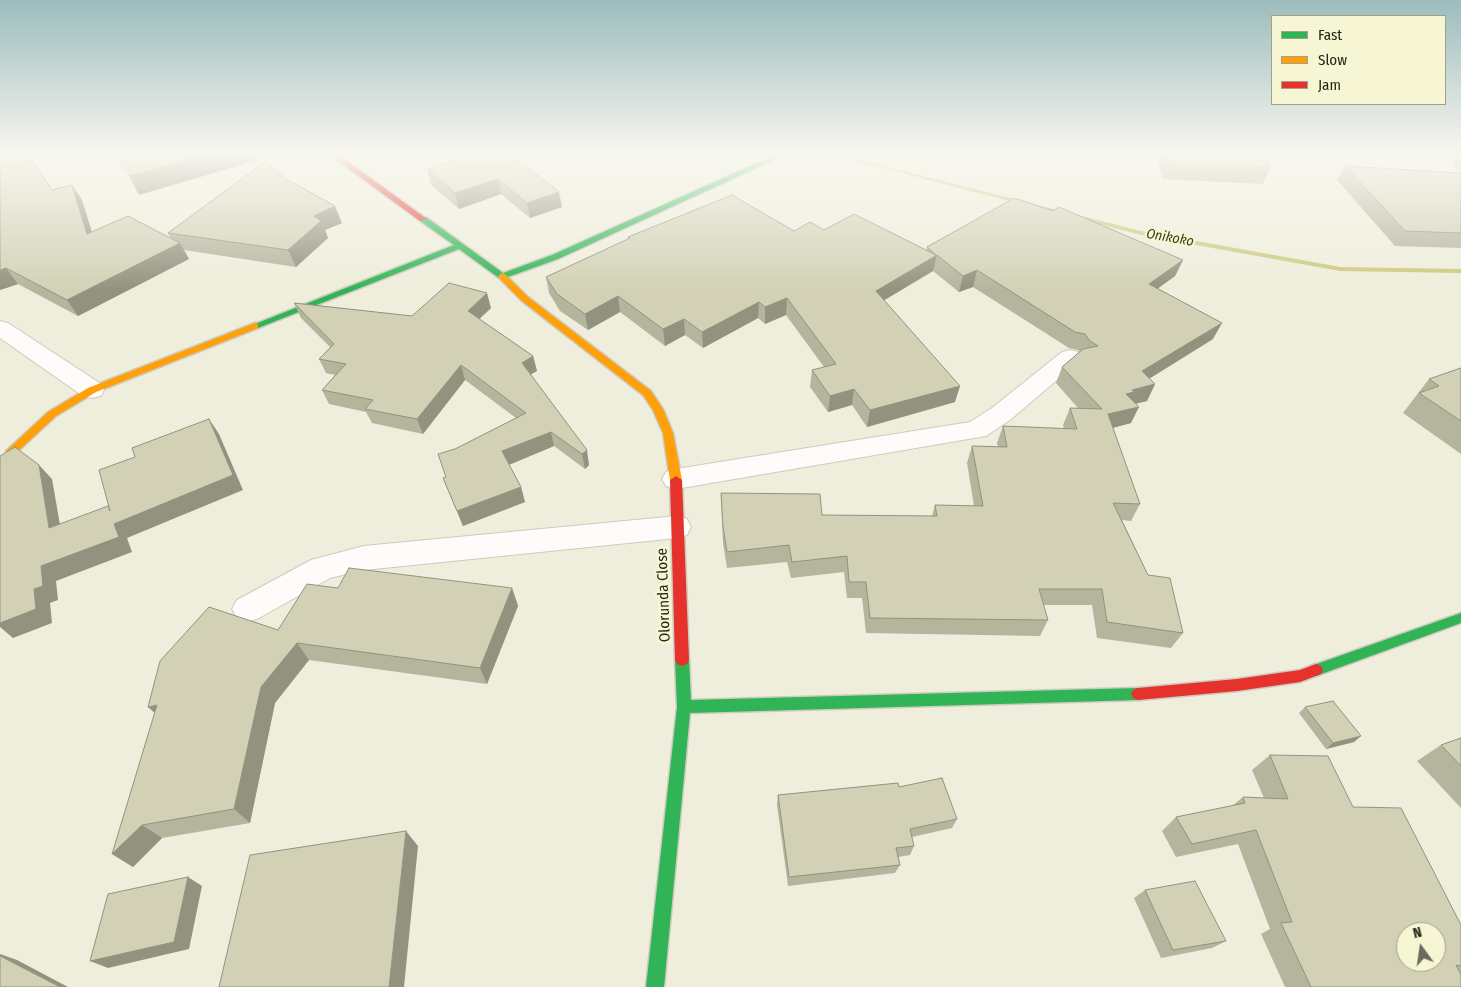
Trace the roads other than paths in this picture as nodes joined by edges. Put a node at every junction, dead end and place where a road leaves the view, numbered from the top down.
1 (394, 199) edge
2 (685, 199) edge
3 (458, 246) junction
4 (502, 276) junction
5 (0, 328) edge
6 (1070, 357) edge
7 (92, 390) junction
8 (11, 451) edge
9 (676, 479) junction
10 (677, 527) junction
11 (248, 609) dead end
12 (1461, 618) edge
13 (684, 707) junction
14 (655, 987) edge

1 - 3 street, Olorunda Close
2 - 4 street
3 - 4 street, Olorunda Close
3 - 7 street
4 - 9 street, Olorunda Close
5 - 7 street
6 - 9 street
7 - 8 street
9 - 10 street, Olorunda Close
10 - 11 street
10 - 13 street, Olorunda Close
12 - 13 street
13 - 14 street, Olorunda Close

